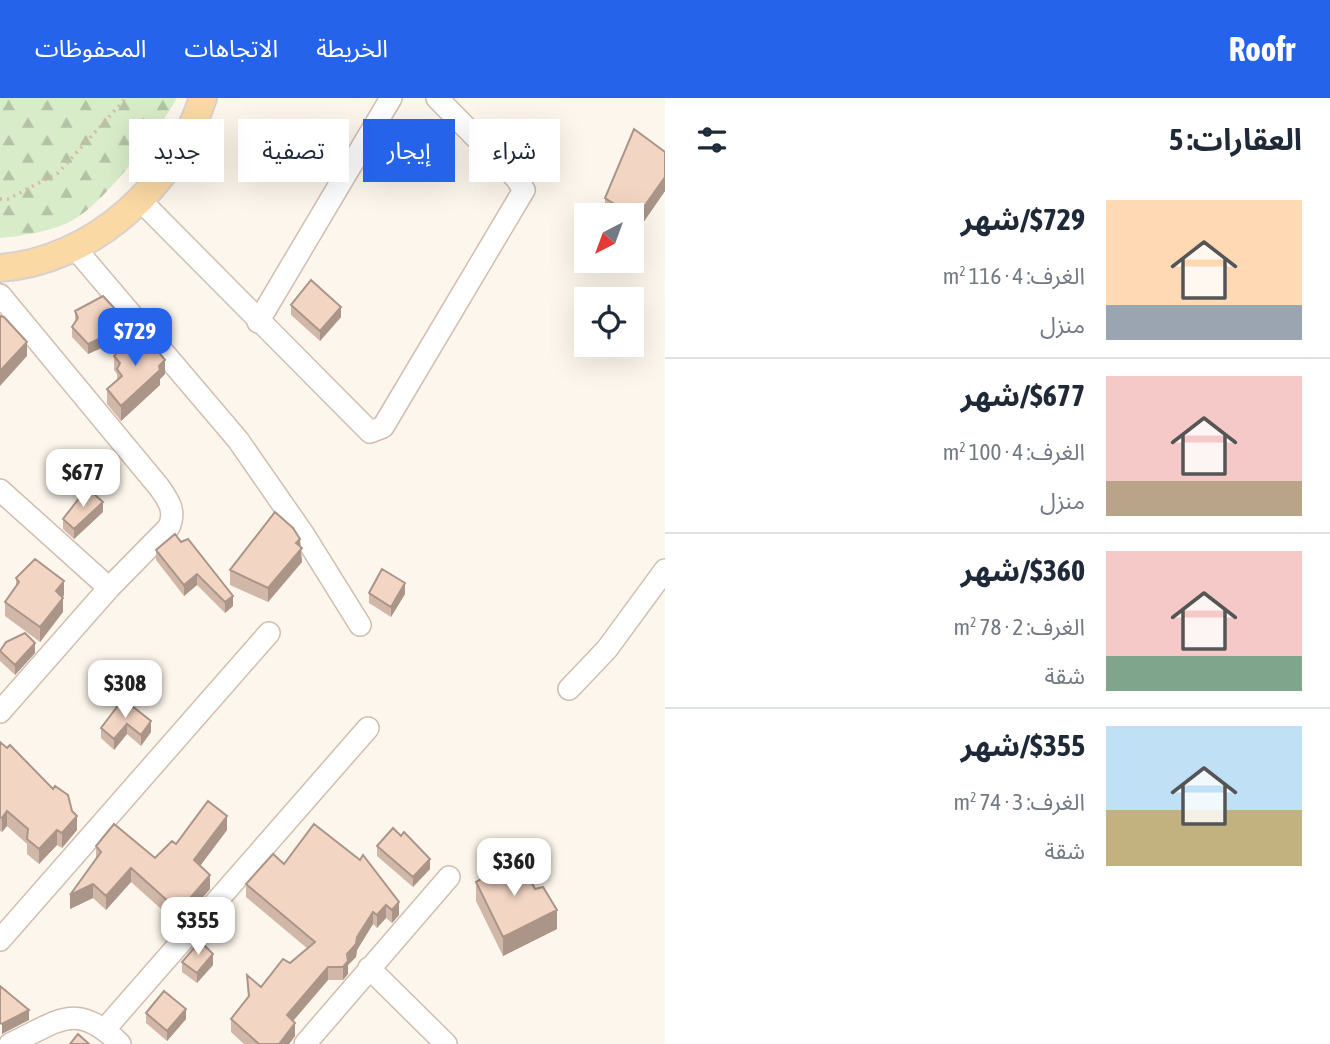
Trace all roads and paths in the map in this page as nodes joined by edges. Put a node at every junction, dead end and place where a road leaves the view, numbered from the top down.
1 (127, 98) edge
2 (203, 98) edge
3 (391, 98) edge
4 (437, 98) edge
5 (0, 199) edge
6 (140, 200) junction
7 (74, 247) junction
8 (0, 268) edge
9 (0, 295) edge
10 (258, 322) junction
11 (0, 490) edge
12 (665, 570) edge
13 (109, 588) junction
14 (360, 625) dead end
15 (269, 633) dead end
16 (569, 689) dead end
17 (0, 712) edge
18 (368, 728) dead end
19 (449, 877) dead end
20 (0, 940) edge
21 (369, 968) junction
22 (113, 1036) edge
23 (10, 1044) edge
24 (305, 1044) edge
25 (446, 1044) edge

1 - 5 path
2 - 6 main road
3 - 10 street
4 - 10 street
6 - 7 main road
6 - 10 street
7 - 8 main road
7 - 14 street
9 - 13 street
11 - 13 street
12 - 16 street
13 - 17 street
15 - 20 street
18 - 22 street
19 - 21 street
21 - 24 street
21 - 25 street
22 - 23 street

